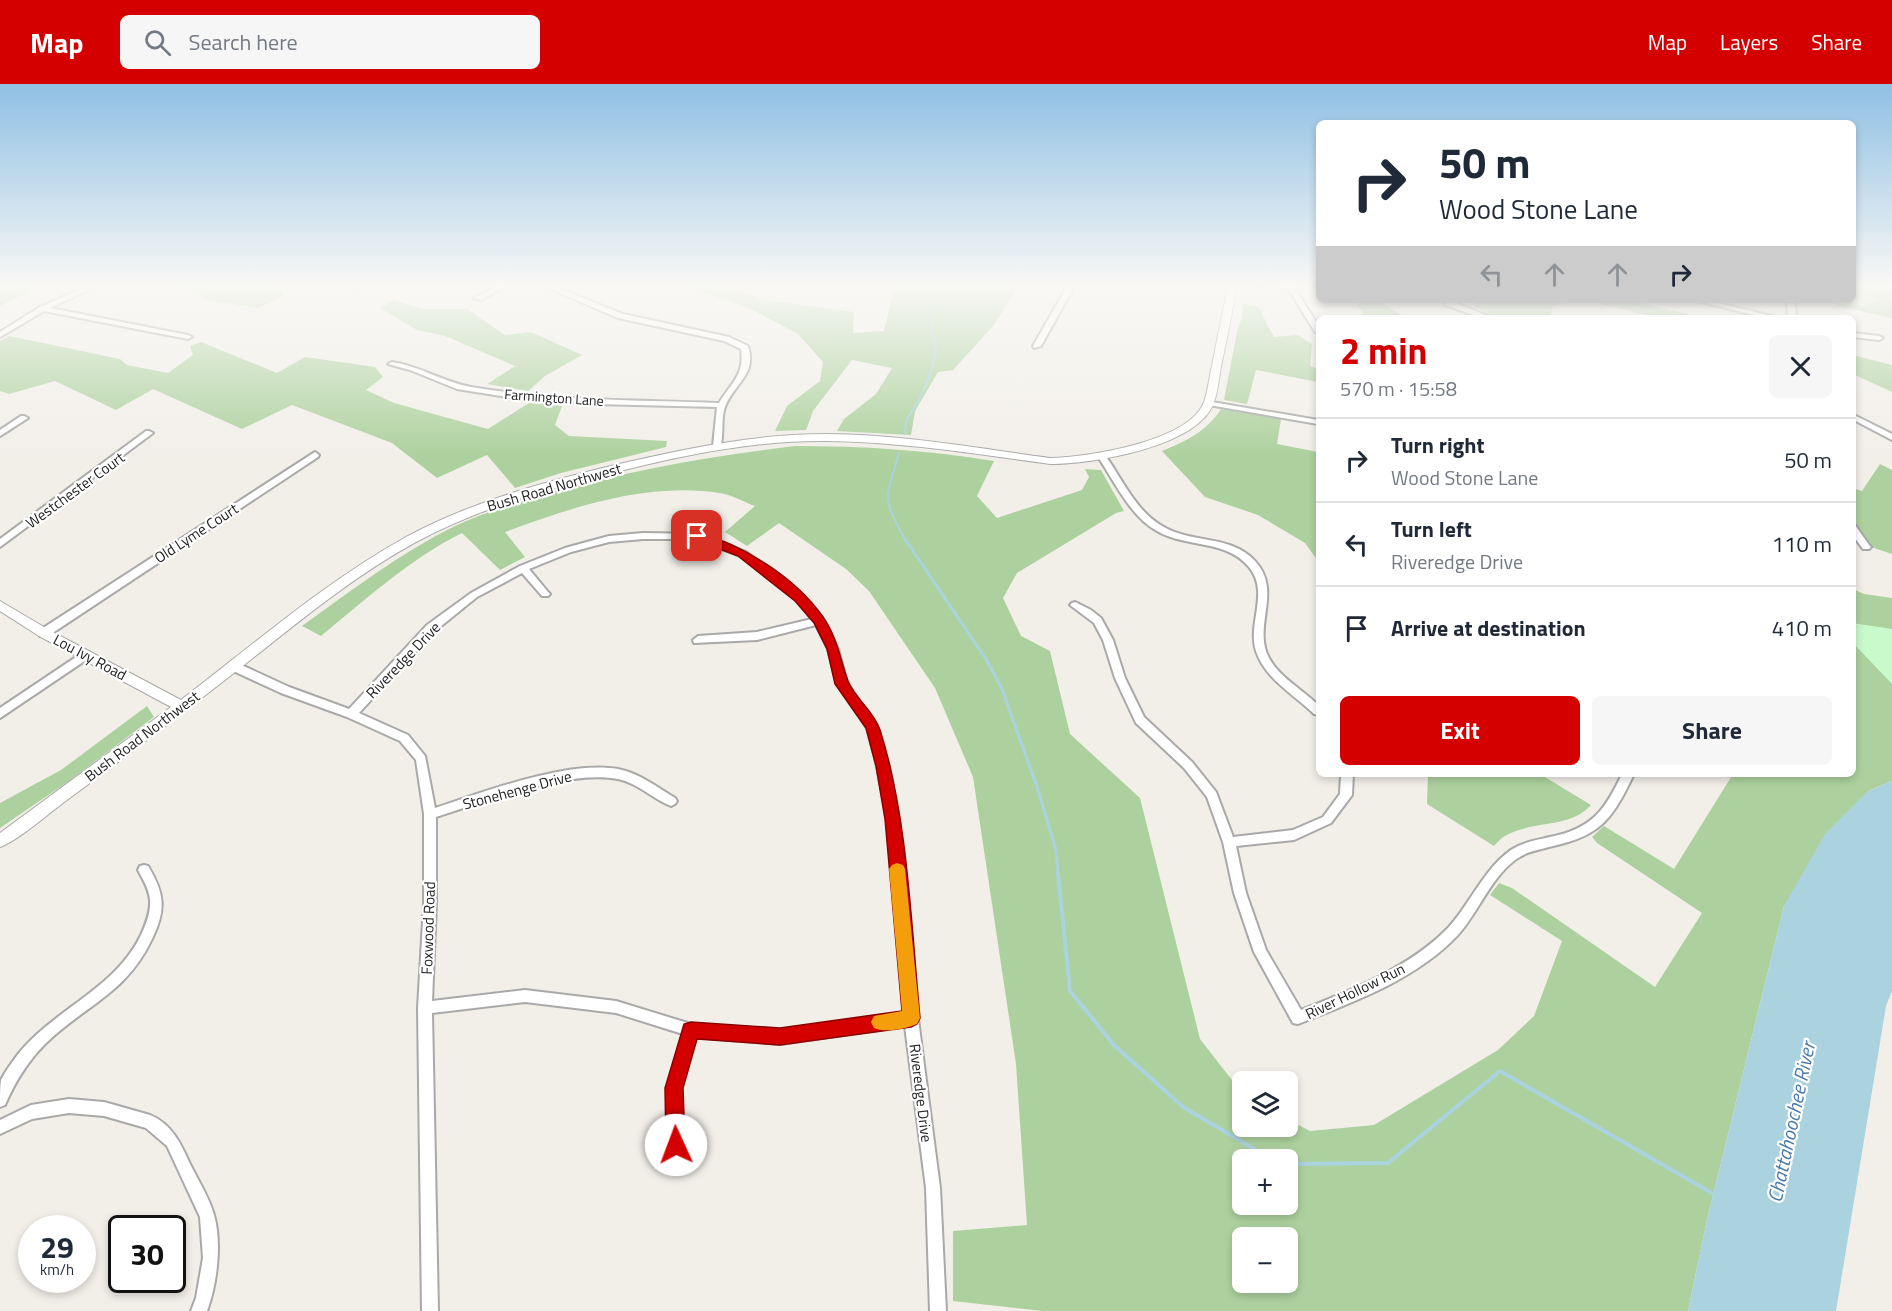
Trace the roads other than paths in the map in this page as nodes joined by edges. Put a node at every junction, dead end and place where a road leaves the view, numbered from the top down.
1 (733, 342) edge
2 (1039, 342) edge
3 (1222, 342) edge
4 (1037, 346) dead end
5 (392, 364) dead end
6 (1209, 403) junction
7 (721, 405) junction
8 (24, 418) dead end
9 (1856, 418) edge
10 (1316, 422) edge
11 (149, 433) dead end
12 (0, 434) edge
13 (1892, 437) edge
14 (717, 446) junction
15 (315, 455) dead end
16 (1102, 457) junction
17 (1856, 533) edge
18 (0, 544) edge
19 (1866, 547) dead end
20 (524, 568) junction
21 (545, 594) dead end
22 (0, 605) edge
23 (1075, 605) dead end
24 (819, 621) junction
25 (44, 633) junction
26 (698, 640) dead end
27 (85, 655) junction
28 (233, 666) junction
29 (182, 707) junction
30 (1316, 709) edge
31 (0, 714) edge
32 (351, 714) junction
33 (1347, 777) edge
34 (1627, 777) edge
35 (671, 801) dead end
36 (430, 814) junction
37 (0, 841) edge
38 (1229, 842) junction
39 (144, 870) dead end
40 (425, 1008) junction
41 (911, 1018) junction
42 (691, 1030) junction
43 (0, 1100) edge
44 (0, 1127) edge
45 (676, 1145) dead end
46 (199, 1311) edge
47 (430, 1311) edge
48 (938, 1311) edge

1 - 7 street
2 - 4 street
3 - 6 street
5 - 7 street, Farmington Lane
6 - 10 street
6 - 16 street, Bush Road Northwest
7 - 14 street
8 - 12 street
9 - 13 street
11 - 18 street, Westchester Court
14 - 16 street, Bush Road Northwest
14 - 28 street, Bush Road Northwest
15 - 25 street, Old Lyme Court
16 - 30 street
17 - 19 street
20 - 21 street
20 - 24 street, Riveredge Drive
20 - 32 street, Riveredge Drive
22 - 25 street, Lou Ivy Road
23 - 38 street, River Hollow Run
24 - 26 street
24 - 41 street, Riveredge Drive
25 - 27 street, Lou Ivy Road
27 - 29 street, Lou Ivy Road
27 - 31 street
28 - 29 street, Bush Road Northwest
28 - 32 street, Foxwood Road
29 - 37 street, Bush Road Northwest
32 - 36 street, Foxwood Road
33 - 38 street
34 - 38 street, River Hollow Run
35 - 36 street, Stonehenge Drive
36 - 40 street, Foxwood Road
39 - 43 street
40 - 42 street
40 - 47 street, Foxwood Road
41 - 42 street
41 - 48 street, Riveredge Drive
42 - 45 street
44 - 46 street

